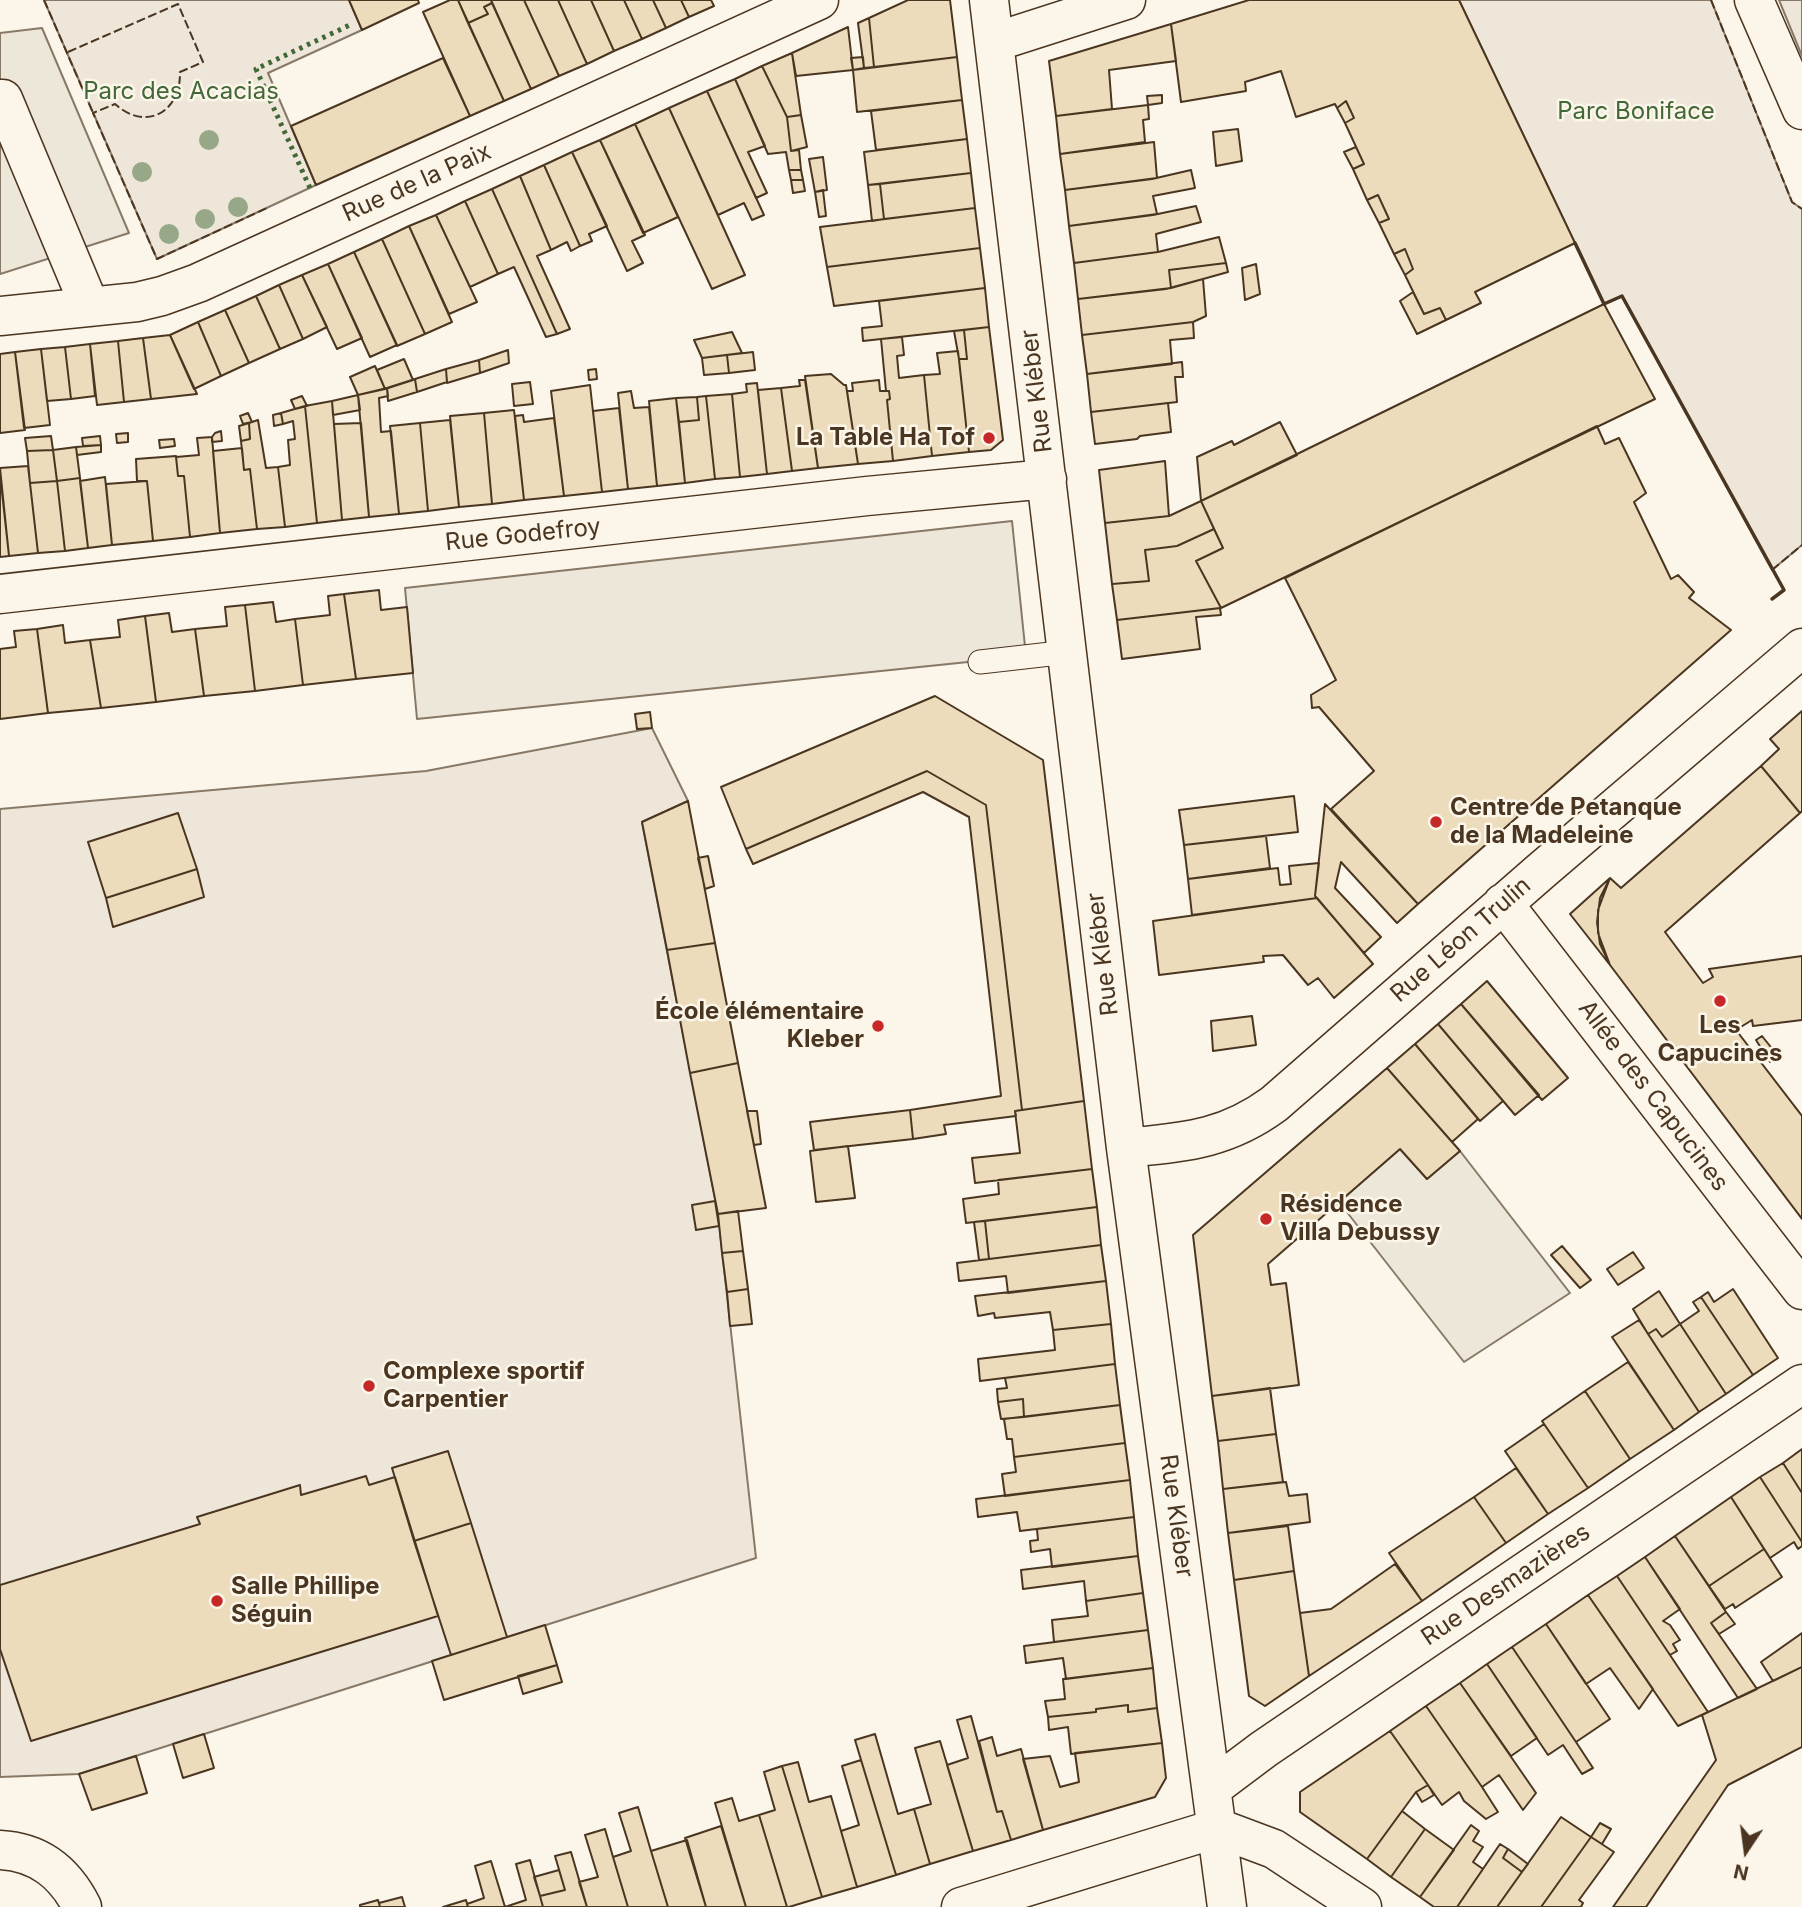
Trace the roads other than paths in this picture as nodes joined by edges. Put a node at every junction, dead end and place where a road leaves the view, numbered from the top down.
1 (819, 0) edge
2 (989, 0) edge
3 (1126, 0) edge
4 (1755, 0) edge
5 (995, 42) junction
6 (0, 99) edge
7 (1802, 110) edge
8 (90, 307) junction
9 (0, 316) edge
10 (1047, 479) junction
11 (0, 594) edge
12 (1802, 648) edge
13 (1068, 652) junction
14 (980, 662) dead end
15 (1503, 903) junction
16 (1126, 1148) junction
17 (1802, 1290) edge
18 (1802, 1384) edge
19 (1212, 1788) junction
20 (1218, 1828) junction
21 (0, 1850) edge
22 (82, 1907) edge
23 (961, 1907) edge
24 (1227, 1907) edge
25 (1362, 1907) edge

1 - 8 street, Rue de la Paix
2 - 5 street, Rue Kléber
3 - 5 street
4 - 7 street
5 - 10 street, Rue Kléber
6 - 8 street
8 - 9 street, Rue de la Paix
10 - 11 street, Rue Godefroy
10 - 13 street, Rue Kléber
12 - 15 street, Rue Léon Trulin
13 - 14 lane
13 - 16 street, Rue Kléber
15 - 16 street, Rue Léon Trulin
15 - 17 street, Allée des Capucines
16 - 19 street, Rue Kléber
18 - 19 street, Rue Desmazières
19 - 20 street, Rue Kléber
20 - 23 street
20 - 24 street, Rue Kléber
20 - 25 street
21 - 22 street

